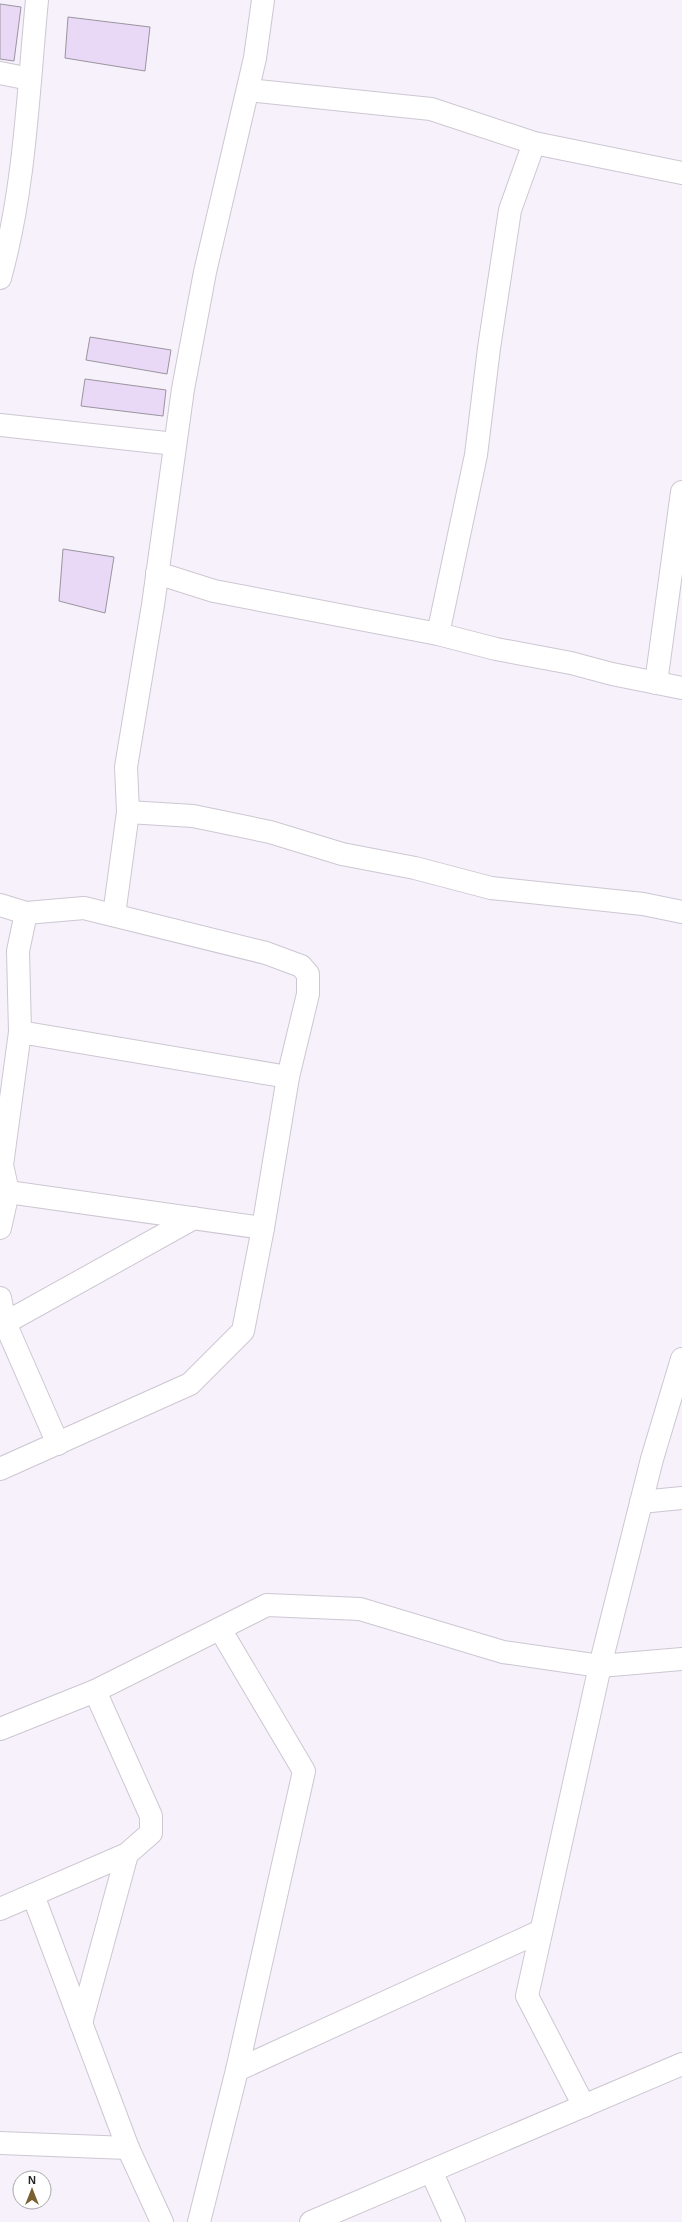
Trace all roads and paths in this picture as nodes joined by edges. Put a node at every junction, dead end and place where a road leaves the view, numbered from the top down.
1 (37, 0) edge
2 (263, 0) edge
3 (0, 73) edge
4 (30, 79) junction
5 (248, 90) junction
6 (534, 143) junction
7 (682, 173) edge
8 (0, 278) edge
9 (0, 425) edge
10 (175, 444) junction
11 (682, 492) edge
12 (157, 573) junction
13 (438, 634) junction
14 (656, 682) junction
15 (682, 688) edge
16 (128, 812) junction
17 (0, 905) edge
18 (682, 912) edge
19 (26, 913) junction
20 (114, 915) junction
21 (20, 1032) junction
22 (288, 1077) junction
23 (8, 1192) junction
24 (194, 1218) junction
25 (0, 1228) edge
26 (263, 1228) junction
27 (0, 1298) edge
28 (5, 1323) junction
29 (682, 1359) edge
30 (58, 1444) junction
31 (0, 1468) edge
32 (682, 1498) edge
33 (641, 1502) junction
34 (220, 1629) junction
35 (682, 1659) edge
36 (600, 1666) junction
37 (95, 1691) junction
38 (0, 1729) edge
39 (127, 1854) junction
40 (33, 1894) junction
41 (0, 1909) edge
42 (542, 1931) junction
43 (81, 2023) junction
44 (682, 2064) edge
45 (237, 2070) junction
46 (584, 2106) junction
47 (0, 2143) edge
48 (128, 2148) junction
49 (431, 2171) junction
50 (162, 2222) edge
51 (199, 2222) edge
52 (311, 2222) edge
53 (454, 2222) edge

1 - 4 street
2 - 5 street
3 - 4 street
4 - 8 street
5 - 6 street
5 - 10 street
6 - 7 street
6 - 13 street
9 - 10 street
10 - 12 street
11 - 14 street
12 - 13 street
12 - 16 street
13 - 14 street
14 - 15 street
16 - 18 street
16 - 20 street
17 - 19 street
19 - 20 street
19 - 21 street
20 - 22 street
21 - 22 street
21 - 23 street
22 - 26 street
23 - 24 street
23 - 25 street
24 - 26 street
24 - 28 street
26 - 30 street
27 - 28 street
28 - 30 street
29 - 33 street
30 - 31 street
32 - 33 street
33 - 36 street
34 - 36 street
34 - 37 street
34 - 45 street
35 - 36 street
36 - 42 street
37 - 38 street
37 - 39 street
39 - 40 street
39 - 43 street
40 - 41 street
40 - 43 street
42 - 45 street
42 - 46 street
43 - 48 street
44 - 46 street
45 - 51 street
46 - 49 street
47 - 48 street
48 - 50 street
49 - 52 street
49 - 53 street

